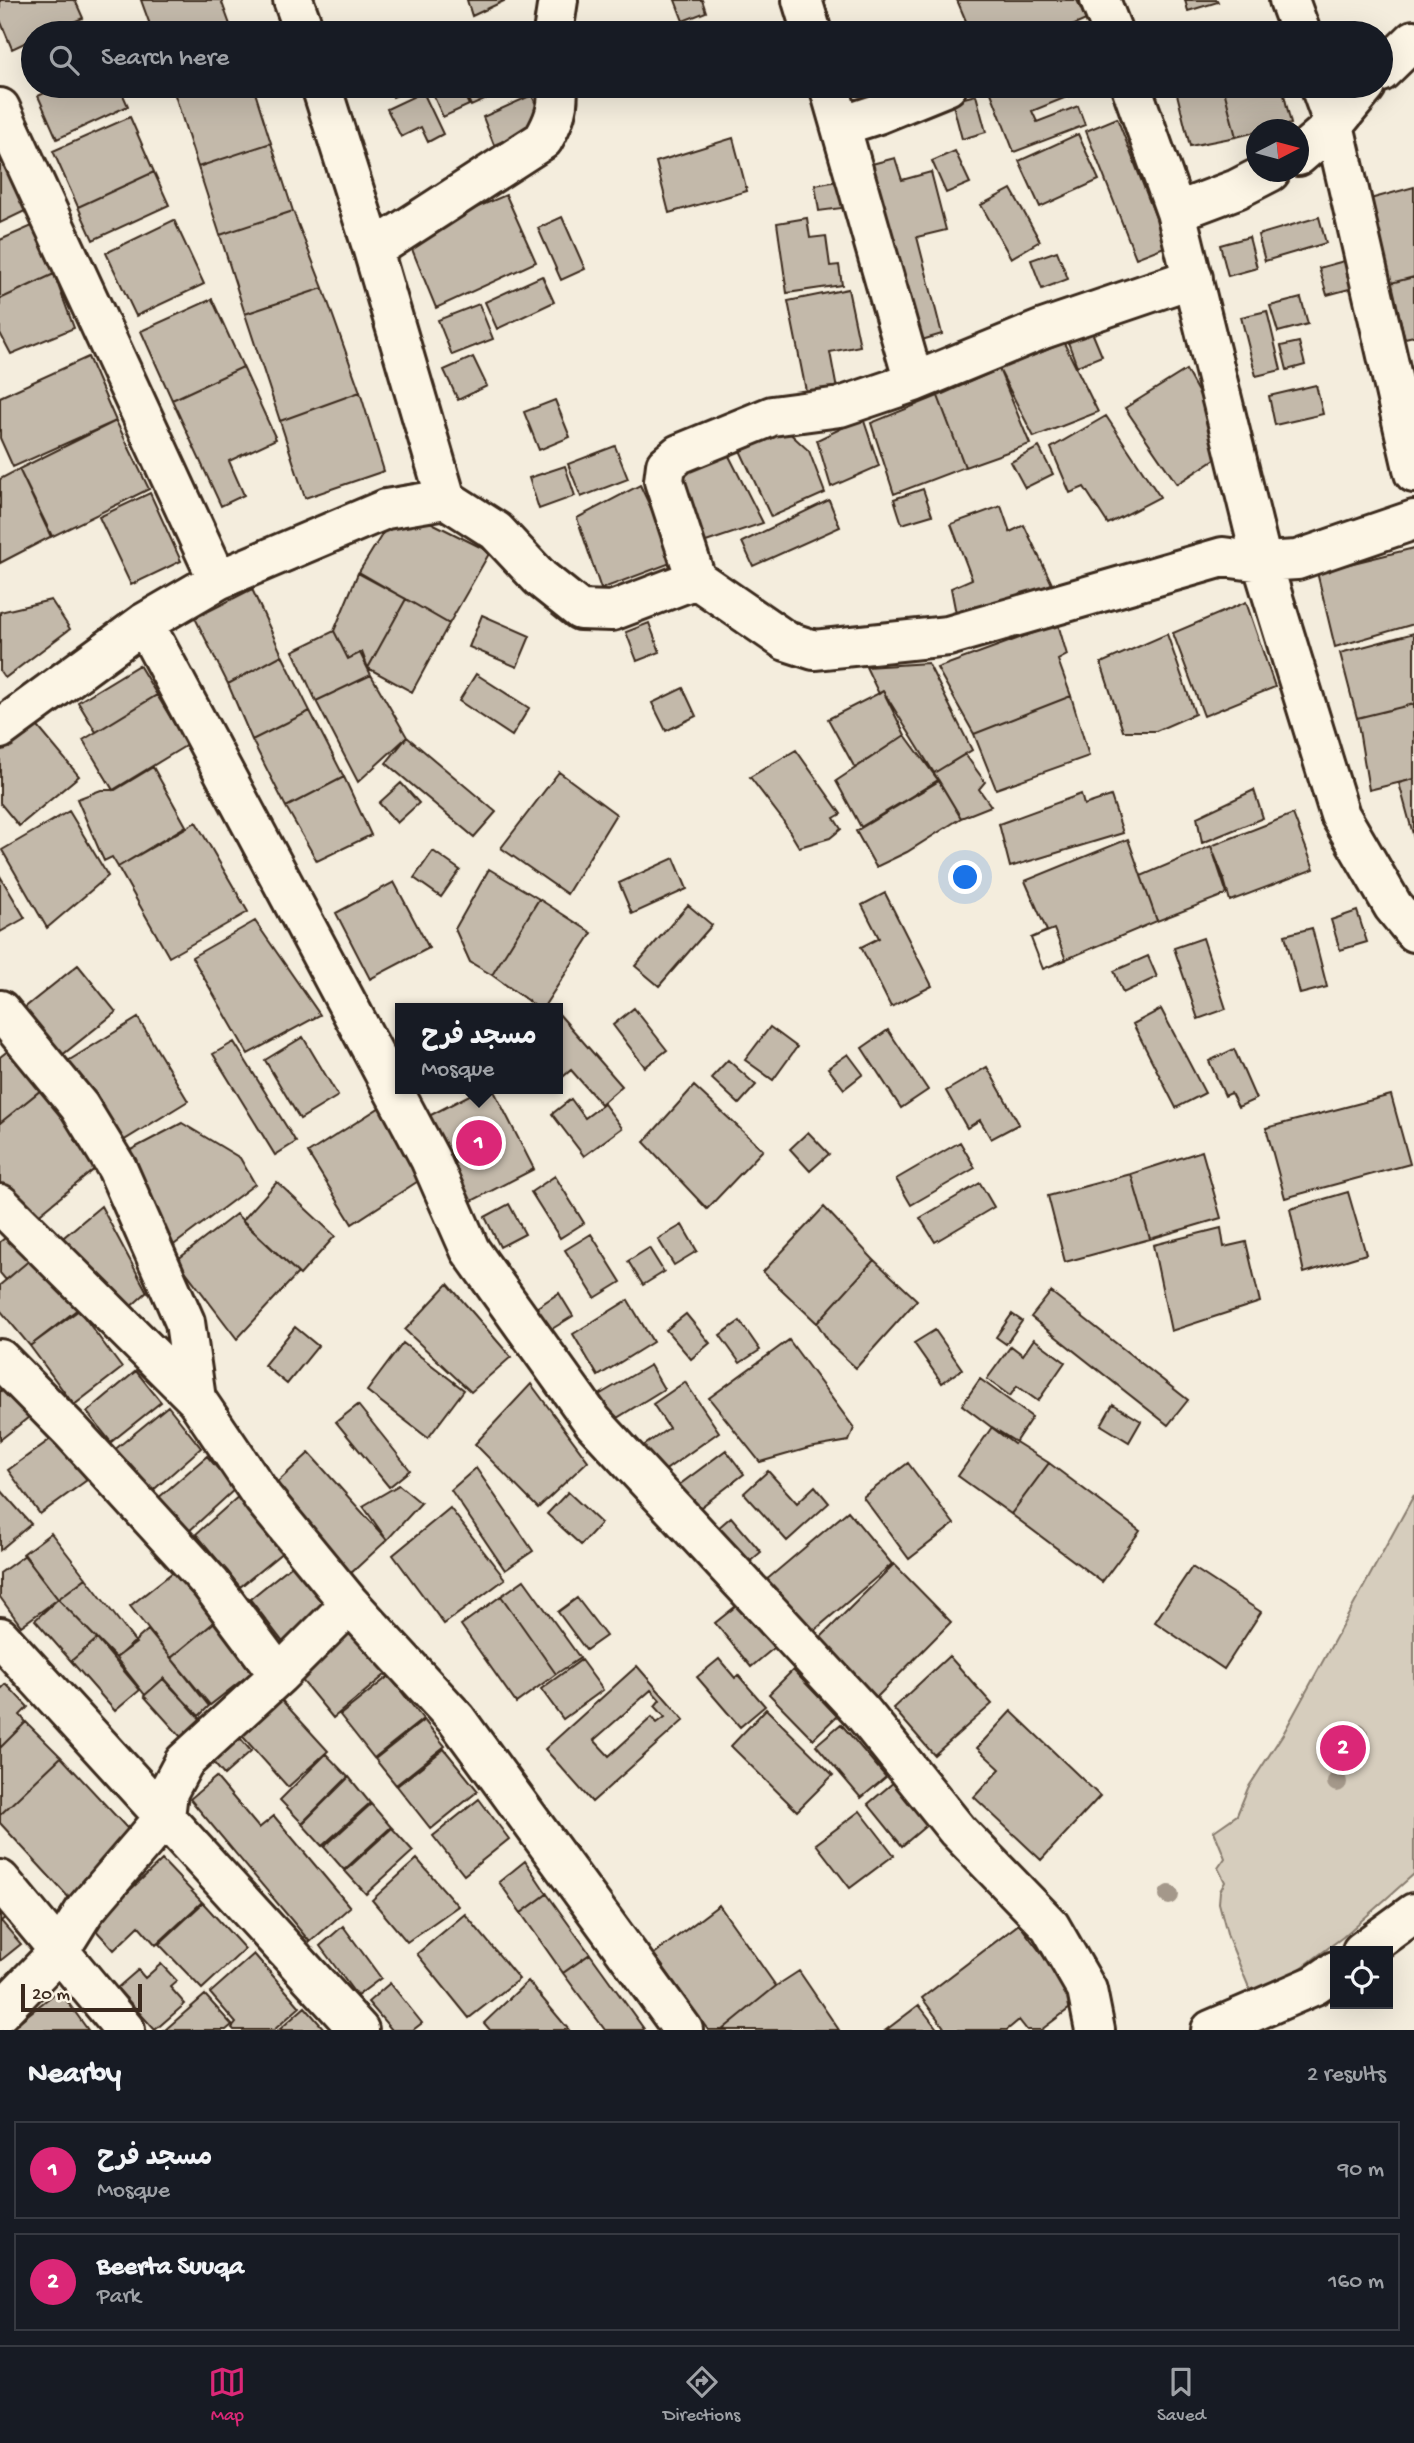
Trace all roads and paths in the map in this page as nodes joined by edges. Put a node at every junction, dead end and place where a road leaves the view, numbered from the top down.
1 (293, 0) edge
2 (558, 0) edge
3 (802, 0) edge
4 (1289, 0) edge
5 (301, 21) edge
6 (555, 21) edge
7 (808, 21) edge
8 (1297, 21) edge
9 (1414, 40) edge
10 (1393, 60) edge
11 (325, 98) edge
12 (559, 98) edge
13 (833, 98) edge
14 (917, 98) edge
15 (1135, 98) edge
16 (1324, 98) edge
17 (1356, 98) edge
18 (0, 108) edge
19 (1334, 125) junction
20 (841, 126) junction
21 (1309, 147) edge
22 (1251, 182) edge
23 (1176, 212) junction
24 (373, 250) junction
25 (1193, 278) junction
26 (914, 382) junction
27 (1414, 473) edge
28 (446, 499) junction
29 (1414, 520) edge
30 (1262, 562) junction
31 (696, 579) junction
32 (218, 580) junction
33 (144, 623) junction
34 (0, 729) edge
35 (1414, 932) edge
36 (0, 1010) edge
37 (395, 1093) edge
38 (395, 1094) edge
39 (0, 1204) edge
40 (0, 1359) edge
41 (196, 1399) junction
42 (349, 1604) junction
43 (0, 1637) edge
44 (279, 1675) junction
45 (165, 1817) junction
46 (0, 1880) edge
47 (1414, 1913) edge
48 (1369, 1946) edge
49 (60, 1950) junction
50 (1330, 1974) edge
51 (0, 2012) edge
52 (125, 2030) edge
53 (359, 2030) edge
54 (683, 2030) edge
55 (1095, 2030) edge
56 (1211, 2030) edge

1 - 5 street
2 - 6 street
3 - 7 street
4 - 8 street
9 - 10 street
11 - 24 street
12 - 24 street
13 - 20 street
14 - 20 street
15 - 23 street
16 - 19 street
17 - 19 street
18 - 32 street
19 - 21 street
19 - 27 street
20 - 26 street
22 - 23 street
23 - 25 street
24 - 28 street
25 - 26 street
25 - 30 street
26 - 31 street
28 - 31 street
28 - 32 street
29 - 30 street
30 - 31 street
30 - 35 street
32 - 33 street
33 - 34 street
33 - 37 street
36 - 41 street
38 - 55 street
39 - 41 street
40 - 44 street
41 - 42 street
42 - 44 street
42 - 54 street
43 - 45 street
44 - 45 street
45 - 49 street
45 - 53 street
46 - 49 street
47 - 48 street
49 - 51 street
49 - 52 street
50 - 56 street

